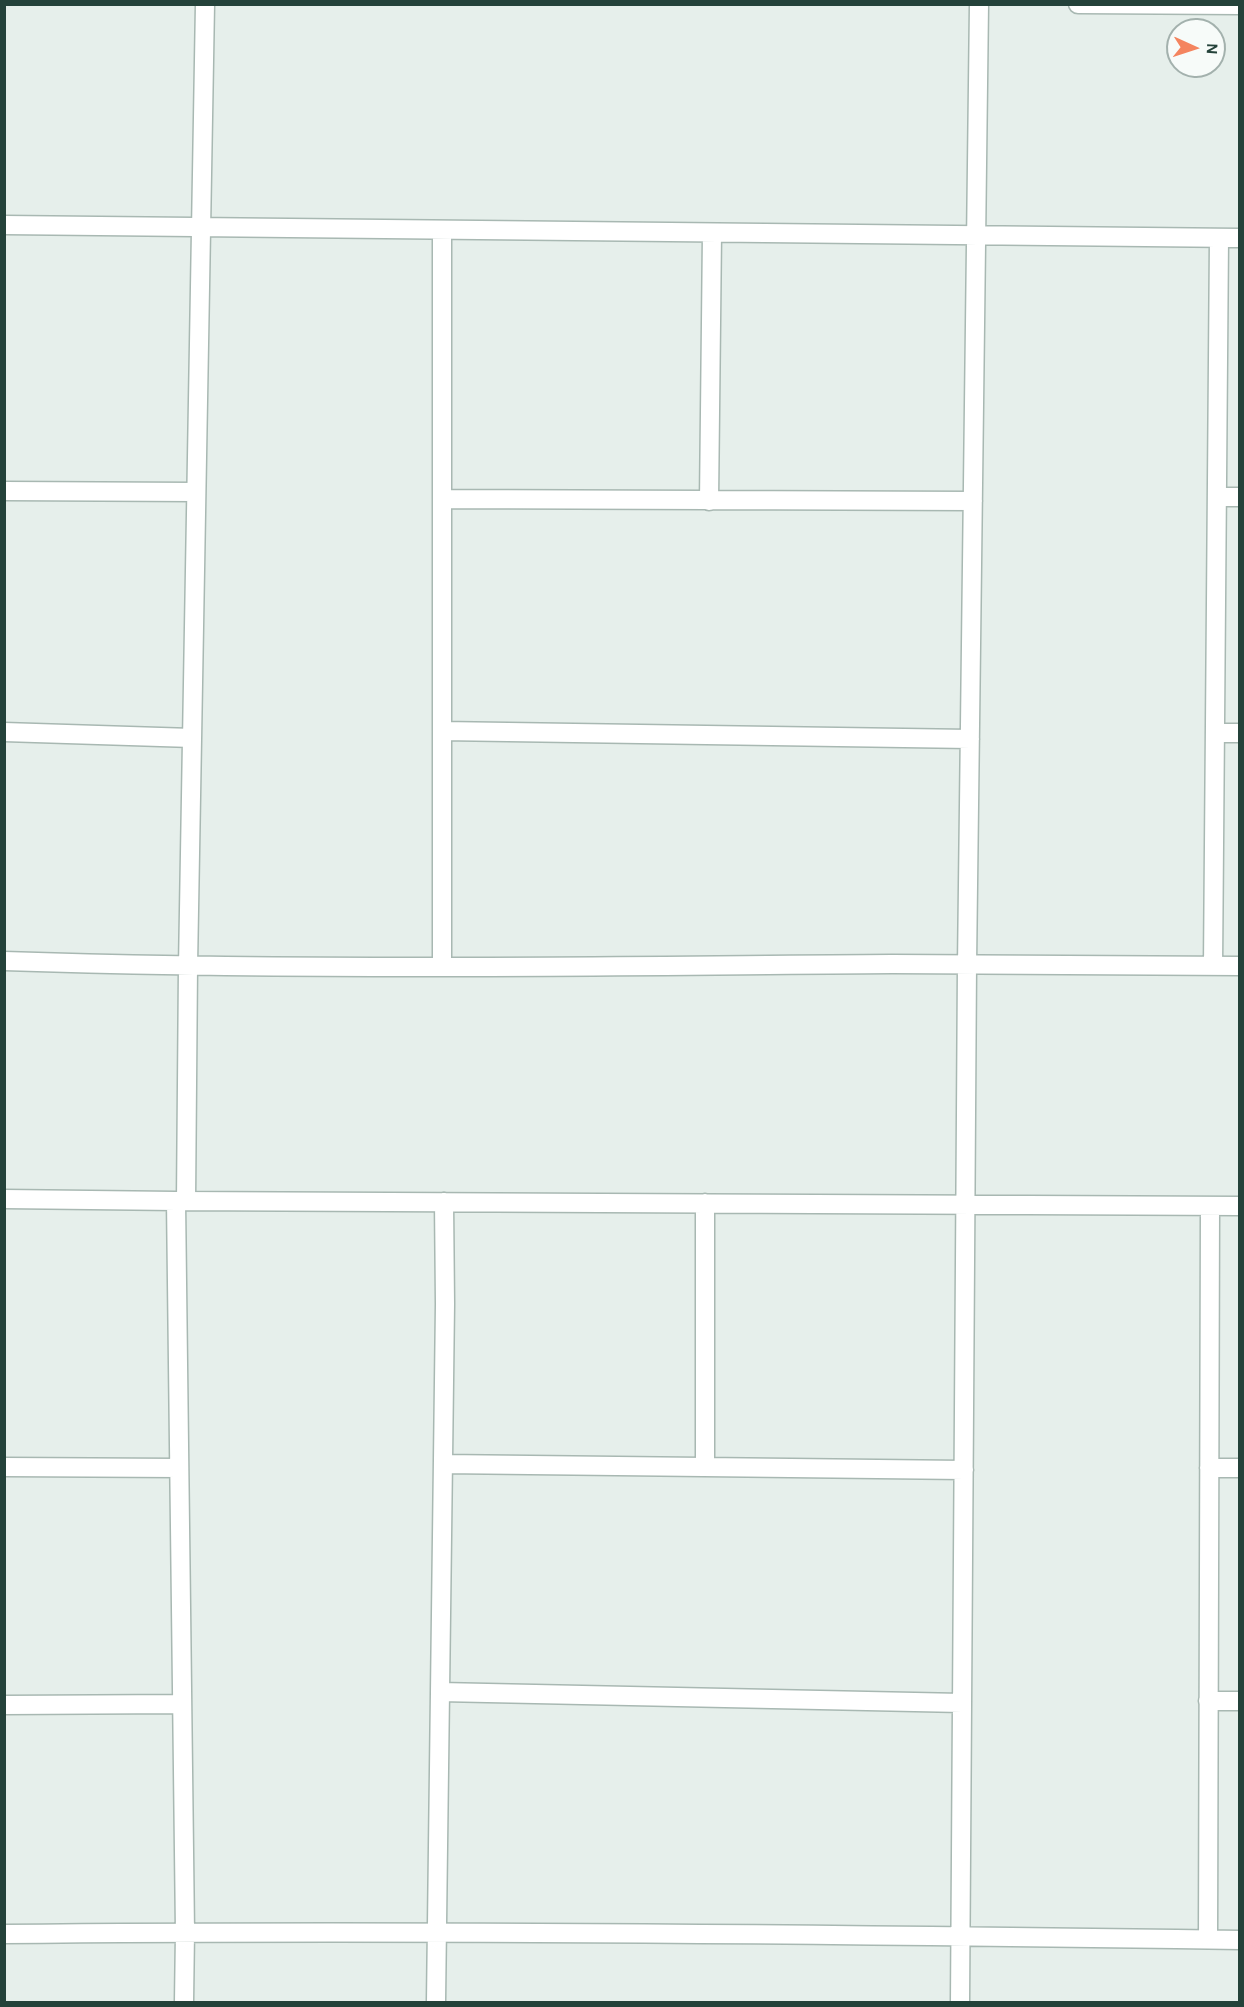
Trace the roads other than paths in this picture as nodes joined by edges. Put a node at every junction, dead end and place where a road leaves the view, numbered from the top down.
1 (205, 4) edge
2 (979, 4) edge
3 (1078, 4) edge
4 (1239, 5) edge
5 (4, 225) edge
6 (201, 228) junction
7 (442, 230) junction
8 (712, 233) junction
9 (976, 236) junction
10 (1219, 238) junction
11 (1239, 238) edge
12 (4, 491) edge
13 (196, 492) junction
14 (1217, 497) junction
15 (1239, 497) edge
16 (442, 499) junction
17 (709, 501) junction
18 (973, 501) junction
19 (442, 731) junction
20 (4, 732) edge
21 (1215, 733) junction
22 (1239, 733) edge
23 (192, 738) junction
24 (970, 739) junction
25 (4, 961) edge
26 (967, 964) junction
27 (188, 966) junction
28 (442, 966) junction
29 (1213, 966) junction
30 (1239, 966) edge
31 (4, 1199) edge
32 (181, 1201) junction
33 (444, 1202) junction
34 (705, 1203) junction
35 (966, 1204) junction
36 (1210, 1206) junction
37 (1239, 1206) edge
38 (443, 1464) junction
39 (4, 1467) edge
40 (705, 1467) junction
41 (179, 1468) junction
42 (1209, 1468) junction
43 (1239, 1468) edge
44 (964, 1470) junction
45 (440, 1692) junction
46 (1208, 1701) junction
47 (1239, 1701) edge
48 (962, 1703) junction
49 (182, 1704) junction
50 (4, 1705) edge
51 (185, 1932) junction
52 (436, 1933) junction
53 (4, 1934) edge
54 (961, 1937) junction
55 (1208, 1939) junction
56 (1239, 1940) edge
57 (184, 2002) edge
58 (436, 2002) edge
59 (960, 2002) edge

1 - 6 street
2 - 9 street
3 - 4 street
5 - 6 street
6 - 7 street
6 - 13 street
7 - 8 street
7 - 16 street
8 - 9 street
8 - 17 street
9 - 10 street
9 - 18 street
10 - 11 street
10 - 14 street
12 - 13 street
13 - 23 street
14 - 15 street
14 - 21 street
16 - 17 street
16 - 19 street
17 - 18 street
18 - 24 street
19 - 24 street
19 - 28 street
20 - 23 street
21 - 22 street
21 - 29 street
23 - 27 street
24 - 26 street
25 - 27 street
26 - 28 street
26 - 29 street
26 - 35 street
27 - 28 street
27 - 32 street
29 - 30 street
31 - 32 street
32 - 33 street
32 - 41 street
33 - 34 street
33 - 38 street
34 - 35 street
34 - 40 street
35 - 36 street
35 - 44 street
36 - 37 street
36 - 42 street
38 - 40 street
38 - 45 street
39 - 41 street
40 - 44 street
41 - 49 street
42 - 43 street
42 - 46 street
44 - 48 street
45 - 48 street
45 - 52 street
46 - 47 street
46 - 55 street
48 - 54 street
49 - 50 street
49 - 51 street
51 - 52 street
51 - 53 street
51 - 57 street
52 - 54 street
52 - 58 street
54 - 55 street
54 - 59 street
55 - 56 street

